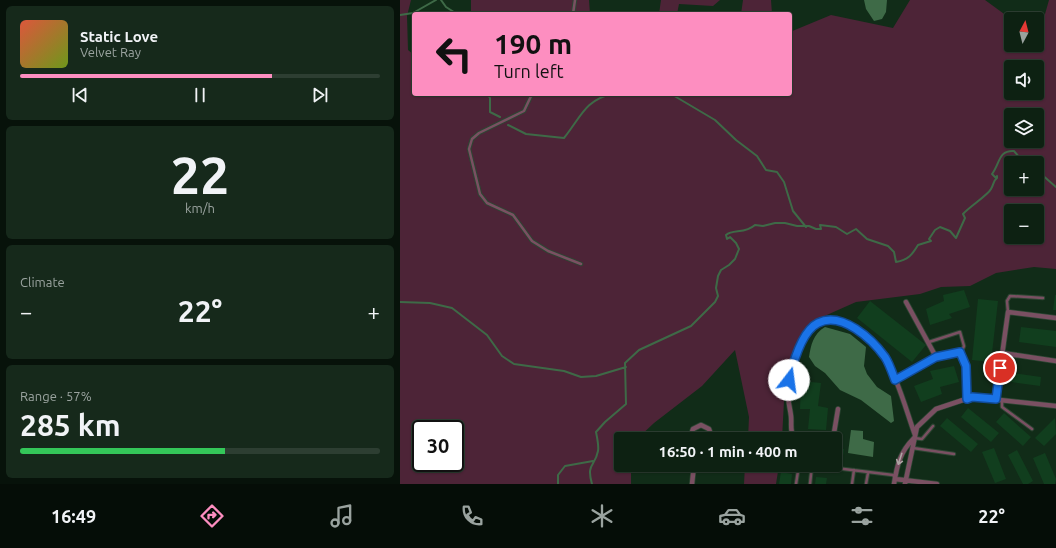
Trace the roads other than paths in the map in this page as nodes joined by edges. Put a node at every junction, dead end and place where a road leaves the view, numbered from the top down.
1 (575, 0) edge
2 (573, 12) edge
3 (531, 96) edge
4 (581, 264) dead end
5 (1043, 298) dead end
6 (906, 302) dead end
7 (1008, 312) junction
8 (1056, 318) edge
9 (928, 342) junction
10 (960, 353) junction
11 (1002, 353) junction
12 (936, 357) junction
13 (1056, 361) edge
14 (895, 380) junction
15 (967, 399) junction
16 (999, 400) junction
17 (1056, 406) edge
18 (838, 409) dead end
19 (934, 426) dead end
20 (1032, 429) dead end
21 (692, 432) edge
22 (710, 432) edge
23 (791, 432) edge
24 (834, 432) edge
25 (914, 437) junction
26 (905, 447) junction
27 (912, 448) junction
28 (954, 454) dead end
29 (842, 469) edge
30 (854, 470) junction
31 (693, 472) edge
32 (798, 472) edge
33 (811, 472) edge
34 (868, 472) junction
35 (895, 481) edge
36 (906, 482) edge
37 (692, 484) edge
38 (796, 484) edge
39 (810, 484) edge
40 (852, 484) edge
41 (866, 484) edge
42 (937, 484) edge

1 - 2 lane
3 - 4 lane
5 - 7 lane
6 - 9 street
7 - 8 street
7 - 11 street
9 - 10 lane
9 - 12 street
10 - 12 street
10 - 15 street
11 - 13 street
11 - 16 street
12 - 14 street
14 - 23 street
14 - 25 street
15 - 16 street
15 - 25 street
16 - 17 street
16 - 20 lane
18 - 24 street
19 - 25 lane
21 - 22 street
25 - 26 street
25 - 27 street
26 - 27 lane
26 -> 35 street
27 - 28 lane
27 - 36 street
29 - 30 lane
30 - 34 lane
30 - 40 lane
31 - 37 street
32 - 38 lane
33 - 39 lane
34 - 35 lane
34 - 41 lane
35 - 36 street
36 - 42 street

